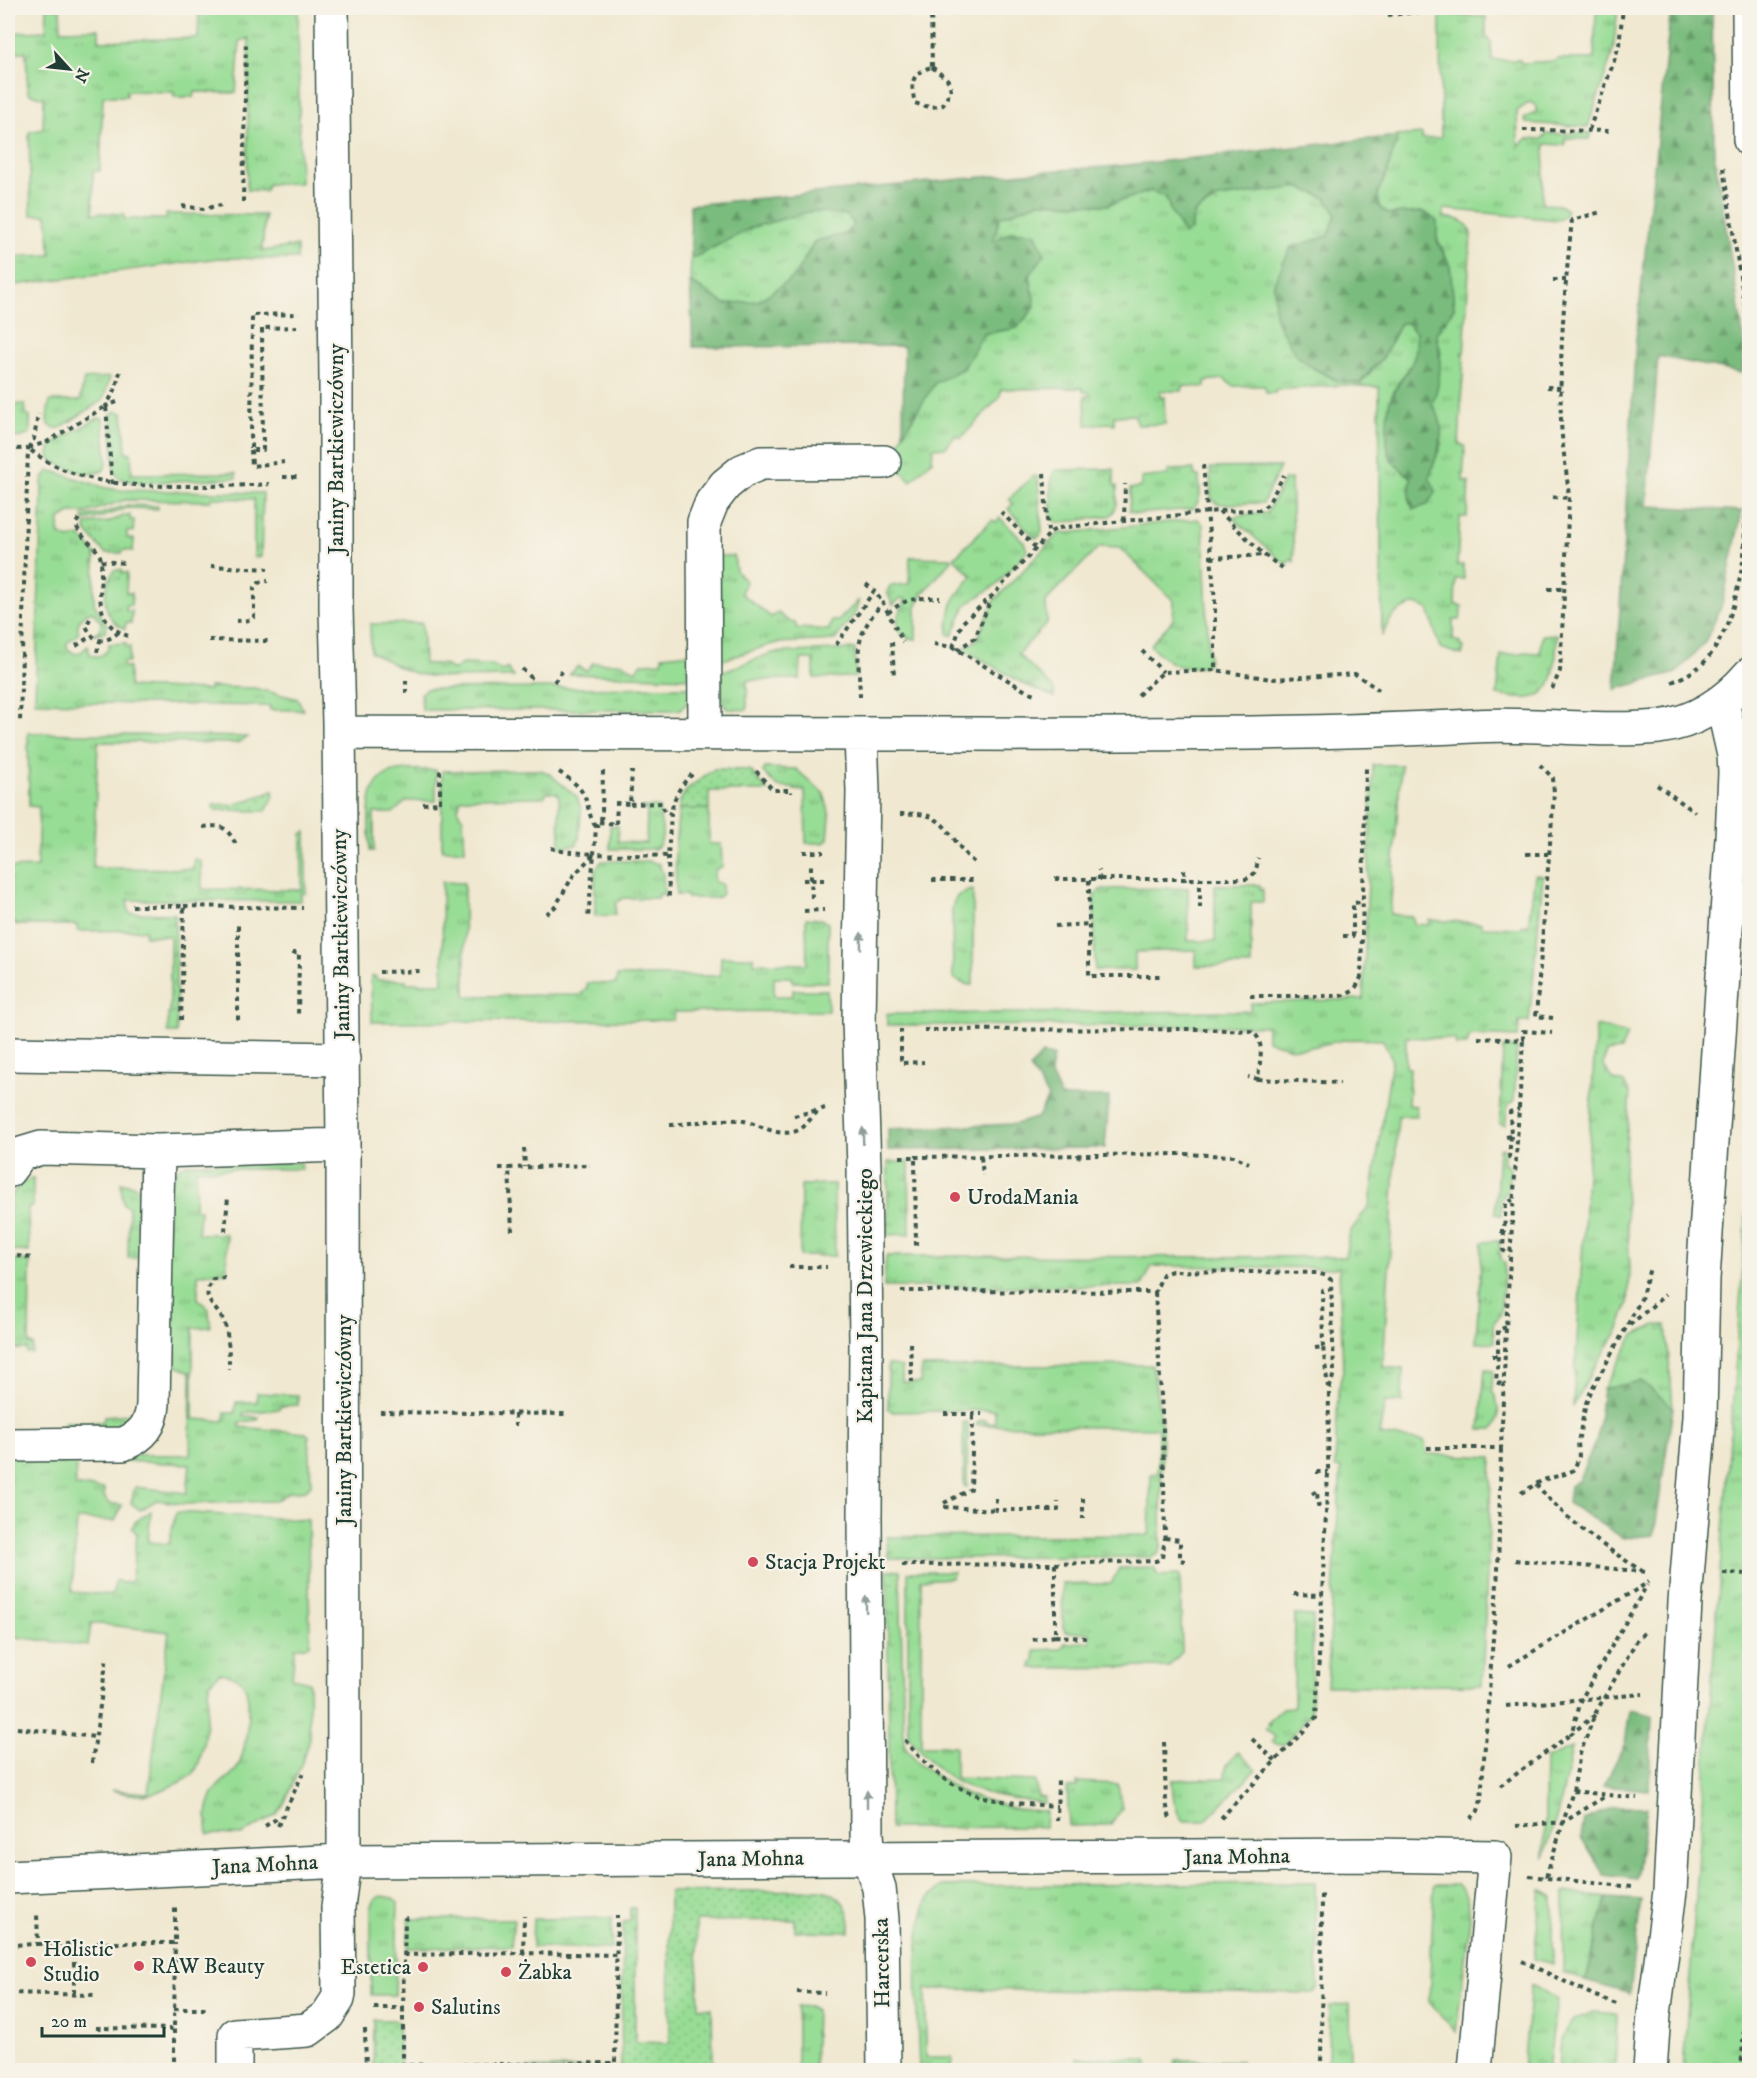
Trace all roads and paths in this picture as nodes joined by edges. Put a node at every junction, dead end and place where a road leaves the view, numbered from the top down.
1 (332, 8) edge
2 (931, 8) edge
3 (1420, 8) edge
4 (1623, 8) edge
5 (1749, 8) edge
6 (1389, 15) dead end
7 (246, 41) dead end
8 (932, 67) junction
9 (1523, 130) dead end
10 (1589, 130) junction
11 (1613, 131) dead end
12 (1749, 140) edge
13 (243, 202) dead end
14 (221, 205) dead end
15 (182, 206) dead end
16 (1601, 213) dead end
17 (1553, 280) dead end
18 (1566, 280) junction
19 (306, 314) dead end
20 (304, 327) dead end
21 (1749, 370) edge
22 (120, 372) dead end
23 (1547, 387) dead end
24 (1562, 388) junction
25 (117, 402) dead end
26 (106, 406) junction
27 (38, 414) dead end
28 (28, 448) junction
29 (8, 450) edge
30 (251, 450) junction
31 (284, 462) dead end
32 (884, 462) dead end
33 (1203, 465) dead end
34 (1044, 473) dead end
35 (1284, 475) dead end
36 (112, 484) junction
37 (269, 484) dead end
38 (1125, 484) dead end
39 (1553, 497) dead end
40 (1569, 498) junction
41 (1218, 511) junction
42 (1001, 512) dead end
43 (1208, 512) junction
44 (79, 519) dead end
45 (1124, 521) junction
46 (1048, 534) junction
47 (1035, 547) junction
48 (1264, 555) junction
49 (1211, 558) junction
50 (101, 561) junction
51 (125, 563) dead end
52 (211, 566) dead end
53 (268, 569) dead end
54 (1284, 569) dead end
55 (268, 581) dead end
56 (866, 584) dead end
57 (1548, 589) dead end
58 (1564, 589) junction
59 (874, 591) junction
60 (993, 595) junction
61 (940, 598) dead end
62 (883, 603) junction
63 (888, 613) junction
64 (90, 619) dead end
65 (236, 621) dead end
66 (118, 632) junction
67 (91, 636) junction
68 (128, 636) dead end
69 (100, 640) junction
70 (209, 640) dead end
71 (269, 641) dead end
72 (892, 642) dead end
73 (903, 642) dead end
74 (934, 644) dead end
75 (836, 645) dead end
76 (76, 646) dead end
77 (955, 648) junction
78 (1142, 651) dead end
79 (97, 652) dead end
80 (522, 669) dead end
81 (564, 669) dead end
82 (1215, 670) junction
83 (1162, 672) junction
84 (1749, 674) edge
85 (894, 676) dead end
86 (535, 681) dead end
87 (1557, 681) dead end
88 (554, 682) dead end
89 (1661, 686) dead end
90 (1381, 692) dead end
91 (1046, 698) dead end
92 (1134, 698) dead end
93 (1722, 702) junction
94 (20, 722) dead end
95 (339, 733) junction
96 (705, 733) junction
97 (861, 734) junction
98 (632, 761) dead end
99 (440, 762) dead end
100 (603, 762) dead end
101 (1366, 765) dead end
102 (753, 769) dead end
103 (1553, 778) dead end
104 (684, 783) dead end
105 (575, 784) dead end
106 (791, 793) dead end
107 (423, 804) dead end
108 (630, 804) junction
109 (671, 814) junction
110 (898, 814) dead end
111 (598, 825) junction
112 (202, 827) dead end
113 (236, 844) dead end
114 (550, 848) dead end
115 (803, 852) dead end
116 (825, 852) dead end
117 (594, 854) junction
118 (1526, 854) dead end
119 (1548, 854) junction
120 (668, 856) junction
121 (1258, 858) dead end
122 (811, 863) dead end
123 (975, 863) dead end
124 (1099, 870) dead end
125 (1184, 870) dead end
126 (828, 879) dead end
127 (1055, 879) dead end
128 (803, 880) dead end
129 (811, 880) junction
130 (932, 880) dead end
131 (975, 880) dead end
132 (1089, 880) junction
133 (1099, 880) junction
134 (1185, 880) junction
135 (1200, 880) junction
136 (669, 898) dead end
137 (812, 898) dead end
138 (1362, 902) junction
139 (132, 906) dead end
140 (184, 906) junction
141 (314, 908) dead end
142 (1200, 908) dead end
143 (546, 914) dead end
144 (588, 918) dead end
145 (238, 923) dead end
146 (1089, 924) junction
147 (1055, 926) dead end
148 (1342, 936) dead end
149 (292, 953) dead end
150 (424, 971) dead end
151 (377, 972) dead end
152 (1160, 976) dead end
153 (1250, 996) dead end
154 (298, 1017) dead end
155 (1553, 1018) dead end
156 (238, 1021) dead end
157 (901, 1029) dead end
158 (924, 1030) dead end
159 (1552, 1033) dead end
160 (1478, 1038) dead end
161 (1523, 1040) junction
162 (8, 1054) edge
163 (180, 1056) junction
164 (343, 1059) junction
165 (924, 1062) dead end
166 (1248, 1077) dead end
167 (1258, 1079) junction
168 (1340, 1083) dead end
169 (834, 1105) dead end
170 (1519, 1109) junction
171 (818, 1110) junction
172 (794, 1116) dead end
173 (670, 1125) dead end
174 (344, 1145) junction
175 (524, 1148) dead end
176 (158, 1151) junction
177 (1078, 1154) junction
178 (1182, 1154) junction
179 (897, 1157) dead end
180 (915, 1157) junction
181 (981, 1157) junction
182 (1182, 1161) dead end
183 (1516, 1161) junction
184 (1079, 1163) dead end
185 (1249, 1163) dead end
186 (590, 1165) dead end
187 (525, 1167) junction
188 (499, 1168) dead end
189 (509, 1168) junction
190 (8, 1171) edge
191 (983, 1175) dead end
192 (228, 1197) dead end
193 (1513, 1200) junction
194 (225, 1231) dead end
195 (512, 1232) dead end
196 (916, 1250) dead end
197 (8, 1255) edge
198 (1510, 1257) junction
199 (33, 1258) dead end
200 (789, 1267) dead end
201 (836, 1268) dead end
202 (1650, 1268) dead end
203 (225, 1278) dead end
204 (1333, 1289) junction
205 (900, 1291) dead end
206 (1155, 1292) junction
207 (1506, 1327) junction
208 (910, 1343) dead end
209 (1323, 1347) junction
210 (1315, 1348) dead end
211 (229, 1369) dead end
212 (912, 1382) dead end
213 (1504, 1385) junction
214 (1329, 1390) junction
215 (380, 1412) dead end
216 (515, 1414) junction
217 (566, 1414) dead end
218 (944, 1414) dead end
219 (982, 1414) dead end
220 (973, 1415) junction
221 (515, 1426) dead end
222 (8, 1445) edge
223 (1427, 1448) dead end
224 (1501, 1448) junction
225 (1316, 1472) dead end
226 (1328, 1472) junction
227 (1536, 1484) junction
228 (1521, 1493) dead end
229 (1312, 1494) dead end
230 (996, 1498) dead end
231 (1083, 1498) dead end
232 (1058, 1502) dead end
233 (1326, 1504) junction
234 (996, 1510) junction
235 (1083, 1519) dead end
236 (1165, 1538) junction
237 (1515, 1560) dead end
238 (1185, 1561) dead end
239 (1055, 1564) junction
240 (893, 1566) dead end
241 (1642, 1571) junction
242 (1749, 1574) edge
243 (1649, 1582) junction
244 (1681, 1582) junction
245 (1294, 1594) dead end
246 (1322, 1594) junction
247 (1055, 1636) junction
248 (1086, 1638) dead end
249 (1032, 1640) dead end
250 (107, 1656) dead end
251 (1509, 1666) dead end
252 (1680, 1692) junction
253 (1605, 1696) junction
254 (1582, 1698) junction
255 (1506, 1706) dead end
256 (1595, 1714) junction
257 (8, 1726) edge
258 (1571, 1734) junction
259 (95, 1737) junction
260 (905, 1739) dead end
261 (1252, 1739) dead end
262 (1164, 1742) dead end
263 (1276, 1761) junction
264 (92, 1763) dead end
265 (306, 1767) dead end
266 (1058, 1780) dead end
267 (1500, 1786) dead end
268 (1573, 1791) junction
269 (1607, 1795) junction
270 (1674, 1801) junction
271 (1057, 1806) junction
272 (1218, 1822) dead end
273 (1564, 1822) junction
274 (1172, 1824) dead end
275 (1057, 1826) dead end
276 (1508, 1827) dead end
277 (275, 1832) dead end
278 (1444, 1857) junction
279 (869, 1858) junction
280 (344, 1862) junction
281 (1494, 1866) junction
282 (8, 1877) edge
283 (1546, 1877) junction
284 (1670, 1891) junction
285 (1322, 1892) dead end
286 (175, 1897) dead end
287 (37, 1904) dead end
288 (617, 1915) dead end
289 (524, 1916) dead end
290 (412, 1917) dead end
291 (176, 1943) junction
292 (1486, 1943) junction
293 (38, 1944) junction
294 (97, 1944) dead end
295 (8, 1945) edge
296 (1749, 1945) edge
297 (523, 1953) junction
298 (617, 1954) junction
299 (404, 1955) junction
300 (797, 1992) dead end
301 (8, 1993) edge
302 (825, 1993) dead end
303 (74, 1994) junction
304 (96, 1995) dead end
305 (365, 2008) dead end
306 (402, 2008) junction
307 (174, 2009) junction
308 (214, 2009) dead end
309 (1654, 2014) junction
310 (96, 2028) dead end
311 (174, 2029) junction
312 (174, 2070) edge
313 (235, 2070) edge
314 (884, 2070) edge
315 (1321, 2070) edge
316 (1475, 2070) edge
317 (1650, 2070) edge
318 (1741, 2070) edge

1 - 95 street, Janiny Bartkiewiczówny
2 - 8 path
3 - 6 path
4 - 10 path
5 - 12 street
7 - 13 path
8 - 8 path
9 - 10 path
10 - 11 path
14 - 15 path
16 - 18 path
17 - 18 path
18 - 24 path
19 - 30 path
20 - 30 path
21 - 89 path
22 - 26 path
23 - 24 path
24 - 40 path
25 - 26 path
26 - 28 path
26 - 36 path
27 - 28 path
28 - 29 path
28 - 36 path
28 - 94 path
30 - 31 path
32 - 96 street
33 - 43 path
34 - 46 path
35 - 41 path
36 - 37 path
38 - 45 path
39 - 40 path
40 - 58 path
41 - 43 path
41 - 48 path
42 - 47 path
43 - 45 path
43 - 49 path
44 - 50 path
45 - 46 path
46 - 47 path
47 - 60 path
48 - 49 path
48 - 54 path
49 - 82 path
50 - 51 path
50 - 66 path
52 - 53 path
55 - 65 path
56 - 59 path
57 - 58 path
58 - 87 path
59 - 62 path
59 - 75 path
60 - 77 path
60 - 77 path
61 - 63 path
62 - 63 path
62 - 97 path
63 - 73 path
64 - 67 path
66 - 68 path
66 - 69 path
67 - 69 path
67 - 76 path
69 - 79 path
70 - 71 path
72 - 85 path
74 - 77 path
77 - 91 path
78 - 83 path
80 - 86 path
81 - 88 path
82 - 83 path
82 - 90 path
83 - 92 path
84 - 93 street
93 - 97 street
93 - 244 street
95 - 96 street
95 - 164 street, Janiny Bartkiewiczówny
96 - 97 street
279 -> 97 street, Kapitana Jana Drzewieckiego
98 - 108 path
99 - 107 path
100 - 111 path
101 - 138 path
102 - 106 path
103 - 119 path
104 - 109 path
105 - 111 path
108 - 109 path
108 - 111 path
109 - 120 path
110 - 123 path
111 - 117 path
112 - 113 path
114 - 117 path
115 - 116 path
117 - 120 path
117 - 143 path
117 - 144 path
118 - 119 path
119 - 155 path
120 - 136 path
121 - 135 path
122 - 129 path
124 - 133 path
125 - 134 path
126 - 129 path
127 - 132 path
128 - 129 path
129 - 137 path
130 - 131 path
132 - 133 path
132 - 146 path
133 - 134 path
134 - 135 path
135 - 142 path
138 - 148 path
138 - 153 path
139 - 140 path
140 - 141 path
140 - 163 path
145 - 156 path
146 - 147 path
146 - 152 path
149 - 154 path
150 - 151 path
157 - 165 path
158 - 167 path
159 - 161 path
160 - 161 path
161 - 170 path
162 - 163 street
163 - 164 street
164 - 174 street, Janiny Bartkiewiczówny
166 - 167 path
167 - 168 path
169 - 171 path
170 - 183 path
170 - 183 path
171 - 172 path
171 - 173 path
174 - 176 street
174 - 280 street, Janiny Bartkiewiczówny
175 - 187 path
176 - 190 street
176 - 222 street
177 - 178 path
177 - 181 path
177 - 184 path
178 - 182 path
178 - 185 path
179 - 180 path
180 - 181 path
180 - 196 path
181 - 191 path
183 - 193 path
186 - 187 path
187 - 189 path
188 - 189 path
189 - 195 path
192 - 194 path
193 - 198 path
193 - 198 path
197 - 199 path
198 - 207 path
200 - 201 path
202 - 227 path
203 - 211 path
204 - 206 path
204 - 209 path
204 - 214 path
205 - 206 path
206 - 236 path
207 - 213 path
207 - 213 path
208 - 212 path
209 - 210 path
209 - 214 path
213 - 224 path
214 - 226 path
215 - 216 path
216 - 217 path
216 - 221 path
218 - 220 path
219 - 220 path
220 - 234 path
223 - 224 path
224 - 278 path
225 - 226 path
226 - 233 path
227 - 228 path
227 - 241 path
229 - 233 path
230 - 234 path
231 - 235 path
232 - 234 path
233 - 246 path
236 - 238 path
236 - 239 path
237 - 241 path
239 - 240 path
239 - 247 path
241 - 244 path
242 - 244 path
243 - 244 path
243 - 251 path
243 - 254 path
244 - 252 street
244 - 253 path
245 - 246 path
246 - 263 path
247 - 248 path
247 - 249 path
250 - 259 path
252 - 253 path
252 - 270 street
253 - 254 path
253 - 256 path
254 - 255 path
254 - 258 path
256 - 258 path
256 - 268 path
257 - 259 path
258 - 267 path
259 - 264 path
260 - 271 path
261 - 263 path
262 - 274 path
263 - 272 path
265 - 277 path
266 - 271 path
268 - 269 path
268 - 273 path
269 - 270 path
269 - 273 path
270 - 284 street
271 - 275 path
273 - 276 path
273 - 283 path
278 - 279 street, Jana Mohna
278 - 281 street, Jana Mohna
279 - 280 street, Jana Mohna
279 - 314 street, Harcerska
280 - 282 street, Jana Mohna
280 - 313 street, Janiny Bartkiewiczówny
281 - 283 path
281 - 292 street
283 - 284 path
284 - 309 street
285 - 315 path
286 - 291 path
287 - 293 path
288 - 298 path
289 - 297 path
290 - 299 path
291 - 294 path
291 - 307 path
292 - 309 path
292 - 316 street
293 - 295 path
293 - 303 path
296 - 318 path
297 - 298 path
297 - 299 path
298 - 306 path
299 - 306 path
300 - 302 path
301 - 303 path
303 - 304 path
305 - 306 path
307 - 308 path
307 - 311 path
309 - 317 street
310 - 311 path
311 - 312 path

